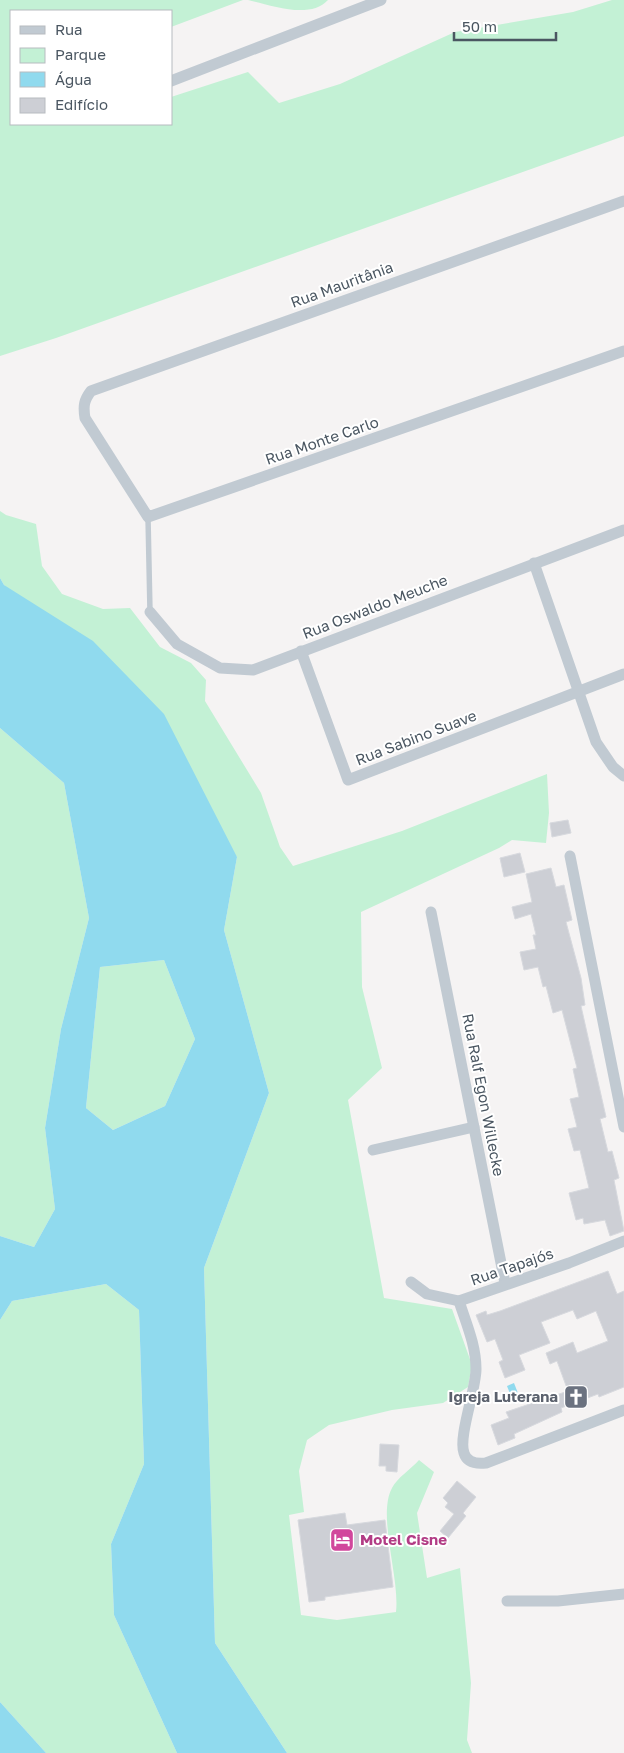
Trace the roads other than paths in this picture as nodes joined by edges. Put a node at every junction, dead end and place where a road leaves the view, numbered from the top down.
1 (381, 0) edge
2 (172, 81) edge
3 (624, 201) edge
4 (624, 351) edge
5 (148, 516) junction
6 (624, 530) edge
7 (534, 563) junction
8 (150, 612) joint
9 (301, 651) junction
10 (624, 674) edge
11 (578, 691) junction
12 (624, 776) edge
13 (570, 856) dead end
14 (431, 912) dead end
15 (474, 1127) junction
16 (624, 1127) edge
17 (373, 1150) dead end
18 (624, 1241) edge
19 (410, 1282) dead end
20 (505, 1284) junction
21 (459, 1301) junction
22 (624, 1410) edge
23 (624, 1594) edge
24 (507, 1600) dead end

1 - 2 street
3 - 5 street, Rua Mauritânia
4 - 5 street, Rua Monte Carlo
5 - 8 lane
6 - 7 street, Rua Oswaldo Meuche
7 - 9 street, Rua Oswaldo Meuche
7 - 11 street
8 - 9 street, Rua Oswaldo Meuche
9 - 11 street, Rua Sabino Suave
10 - 11 street, Rua Sabino Suave
11 - 12 street
13 - 16 street
14 - 15 street, Rua Ralf Egon Willecke
15 - 17 street
15 - 20 street, Rua Ralf Egon Willecke
18 - 20 street, Rua Tapajós
19 - 21 street, Rua Tapajós
20 - 21 street, Rua Tapajós
21 - 22 street
23 - 24 street

